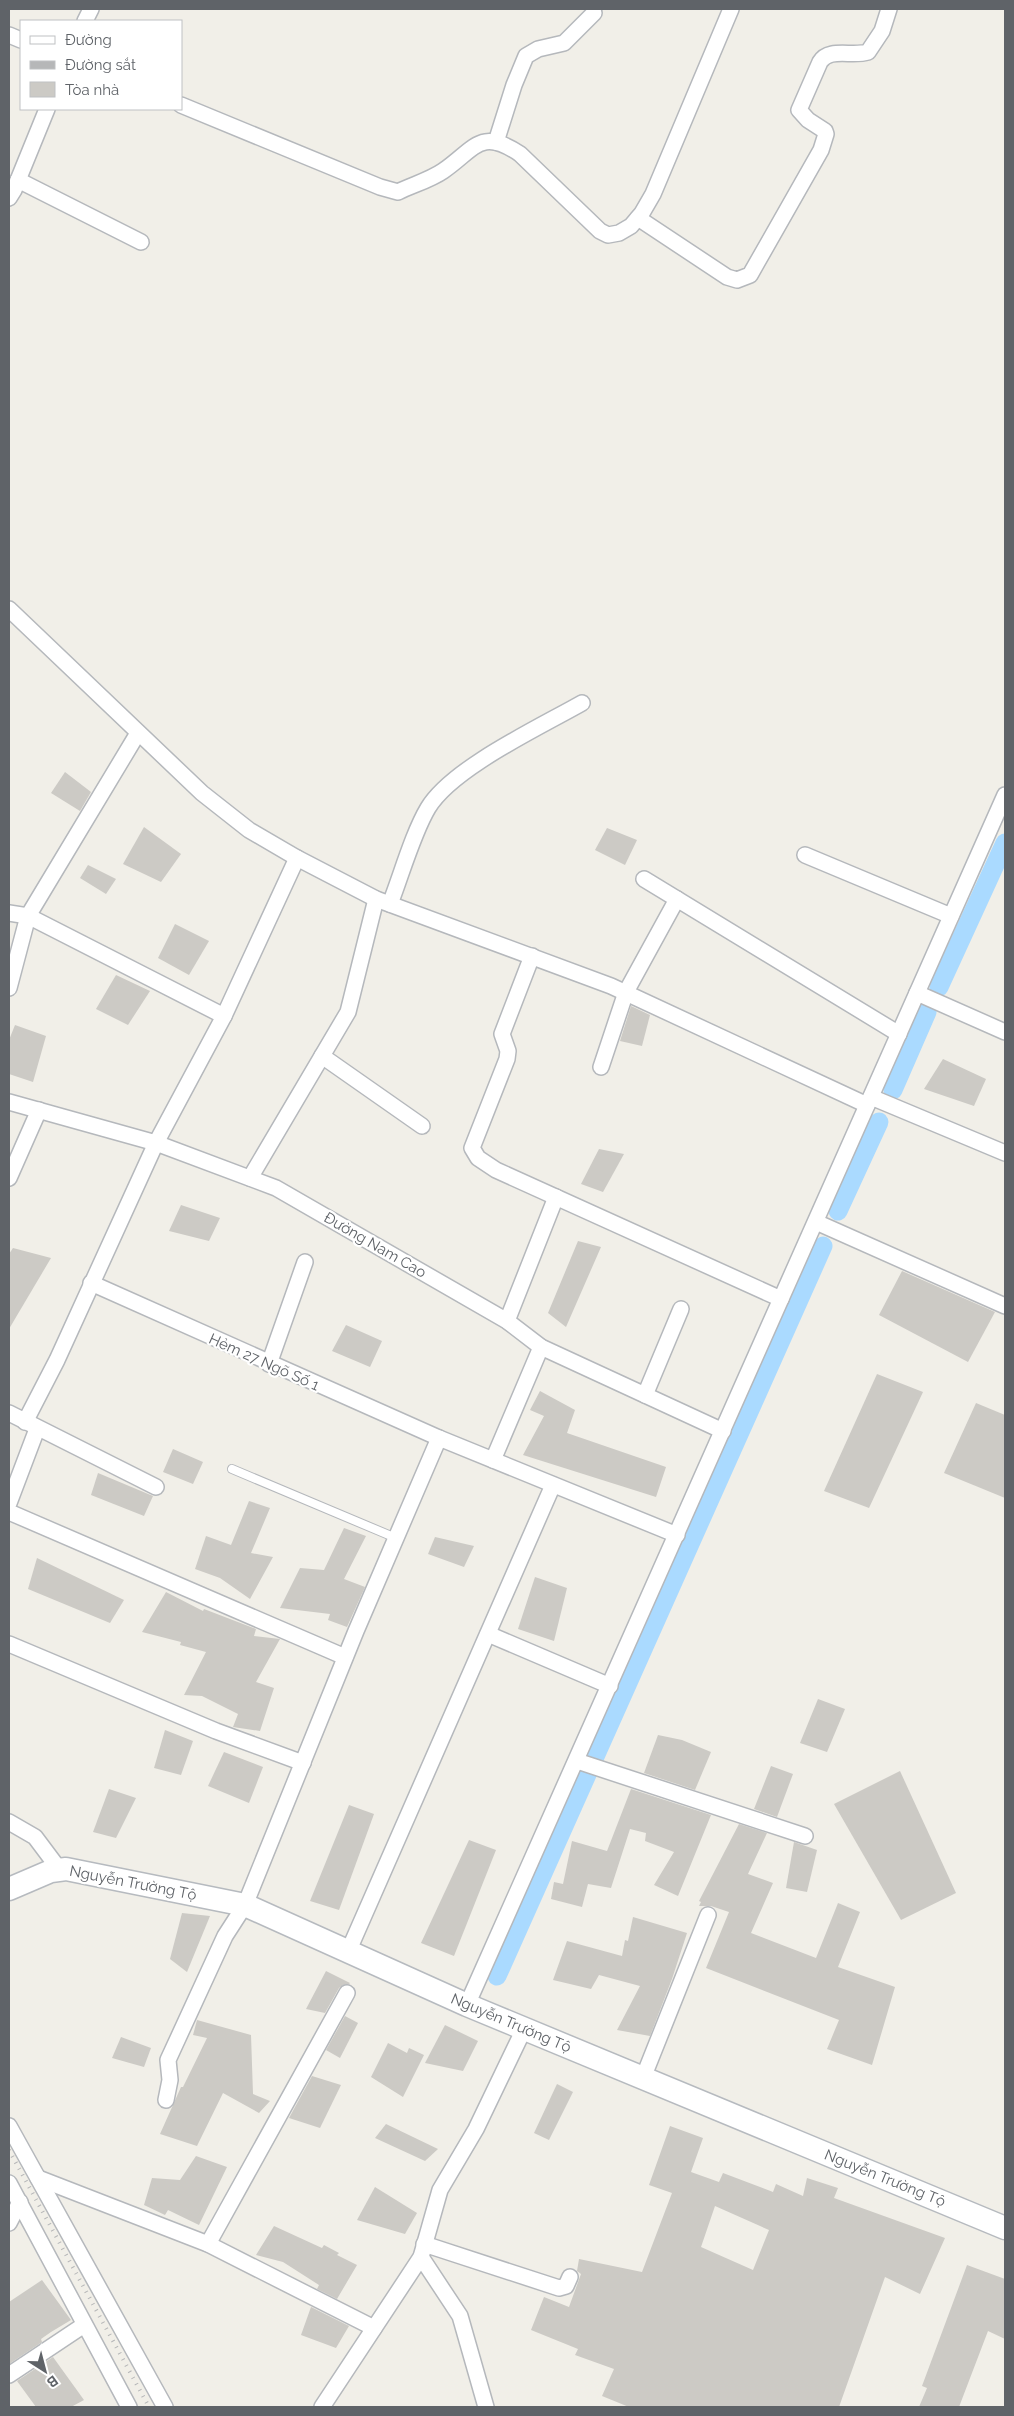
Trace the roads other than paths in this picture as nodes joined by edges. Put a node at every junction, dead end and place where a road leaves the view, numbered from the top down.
1 (731, 9) edge
2 (889, 9) edge
3 (594, 13) dead end
4 (182, 105) edge
5 (47, 110) edge
6 (496, 142) junction
7 (12, 189) edge
8 (638, 218) junction
9 (141, 242) dead end
10 (9, 608) edge
11 (582, 703) dead end
12 (138, 733) junction
13 (1005, 795) edge
14 (805, 855) dead end
15 (298, 858) junction
16 (644, 879) dead end
17 (677, 899) junction
18 (383, 902) junction
19 (9, 912) edge
20 (28, 916) junction
21 (951, 916) junction
22 (532, 956) junction
23 (9, 988) edge
24 (626, 992) junction
25 (917, 993) junction
26 (224, 1016) junction
27 (1005, 1032) edge
28 (899, 1034) junction
29 (322, 1056) junction
30 (601, 1067) dead end
31 (869, 1101) junction
32 (9, 1102) edge
33 (39, 1110) junction
34 (422, 1126) dead end
35 (156, 1143) junction
36 (1005, 1153) edge
37 (9, 1178) edge
38 (250, 1178) junction
39 (556, 1197) junction
40 (816, 1222) junction
41 (305, 1262) dead end
42 (90, 1284) junction
43 (781, 1299) junction
44 (1005, 1306) edge
45 (681, 1309) dead end
46 (507, 1320) junction
47 (541, 1347) junction
48 (269, 1364) junction
49 (645, 1395) junction
50 (9, 1413) edge
51 (31, 1426) junction
52 (723, 1431) junction
53 (439, 1438) junction
54 (493, 1460) junction
55 (232, 1469) dead end
56 (553, 1485) junction
57 (156, 1487) dead end
58 (9, 1503) edge
59 (9, 1512) edge
60 (677, 1535) junction
61 (396, 1538) junction
62 (488, 1634) junction
63 (9, 1644) edge
64 (345, 1657) junction
65 (610, 1686) junction
66 (577, 1761) junction
67 (303, 1763) junction
68 (9, 1822) edge
69 (805, 1836) dead end
70 (59, 1869) junction
71 (9, 1889) edge
72 (245, 1905) junction
73 (708, 1915) dead end
74 (348, 1952) junction
75 (346, 1993) dead end
76 (467, 2006) junction
77 (524, 2029) junction
78 (644, 2078) junction
79 (166, 2100) dead end
80 (9, 2126) edge
81 (38, 2178) junction
82 (9, 2183) edge
83 (20, 2202) junction
84 (9, 2223) edge
85 (1005, 2228) edge
86 (208, 2244) junction
87 (422, 2250) junction
88 (570, 2277) dead end
89 (84, 2325) junction
90 (374, 2328) junction
91 (9, 2375) edge
92 (129, 2407) edge
93 (165, 2407) edge
94 (322, 2407) edge
95 (486, 2407) edge

1 - 8 street
2 - 8 street
3 - 6 street
4 - 6 street
5 - 7 street
6 - 8 street
7 - 9 street
10 - 12 street
11 - 18 street
12 - 15 street
12 - 20 street
13 - 21 street
14 - 21 street
15 - 18 street
15 - 26 street
16 - 17 street
17 - 24 street
17 - 28 street
18 - 22 street
18 - 29 street
19 - 20 street
20 - 23 street
20 - 26 street
21 - 25 street
22 - 24 street
22 - 39 street
24 - 30 street
24 - 31 street
25 - 27 street
25 - 28 street
26 - 35 street
28 - 31 street
29 - 34 street
29 - 38 street
31 - 36 street
31 - 40 street
32 - 33 street, Đường Nam Cao
33 - 35 street, Đường Nam Cao
33 - 37 street
35 - 38 street, Đường Nam Cao
35 - 42 street
38 - 46 street, Đường Nam Cao
39 - 43 street
39 - 46 street
40 - 43 street
40 - 44 street
41 - 48 street
42 - 48 street, Hẻm 27 Ngõ Số 1
42 - 51 street
43 - 52 street
45 - 49 street
46 - 47 street, Đường Nam Cao
47 - 49 street, Đường Nam Cao
47 - 54 street
48 - 53 street, Hẻm 27 Ngõ Số 1
49 - 52 street, Đường Nam Cao
50 - 51 street
51 - 57 street
51 - 58 street
52 - 60 street
53 - 54 street, Hẻm 27 Ngõ Số 1
53 - 61 street
54 - 56 street, Hẻm 27 Ngõ Số 1
55 - 61 lane
56 - 60 street, Hẻm 27 Ngõ Số 1
56 - 62 street
59 - 64 street
60 - 65 street
61 - 64 street
62 - 65 street
62 - 74 street
63 - 67 street
64 - 67 street
65 - 66 street
66 - 69 street
66 - 76 street
67 - 72 street
68 - 70 street
70 - 71 main road, Nguyễn Trường Tộ
70 - 72 main road, Nguyễn Trường Tộ
72 - 74 main road, Nguyễn Trường Tộ
72 - 79 street
73 - 78 street
74 - 76 main road, Nguyễn Trường Tộ
75 - 86 street
76 - 77 main road, Nguyễn Trường Tộ
77 - 78 main road, Nguyễn Trường Tộ
77 - 87 street
78 - 85 main road, Nguyễn Trường Tộ
80 - 81 street
81 - 86 street
81 - 93 street
82 - 83 street
83 - 84 street
83 - 89 street
86 - 90 street
87 - 88 street
87 - 90 street
87 - 95 street
89 - 91 street
89 - 92 street
90 - 94 street

